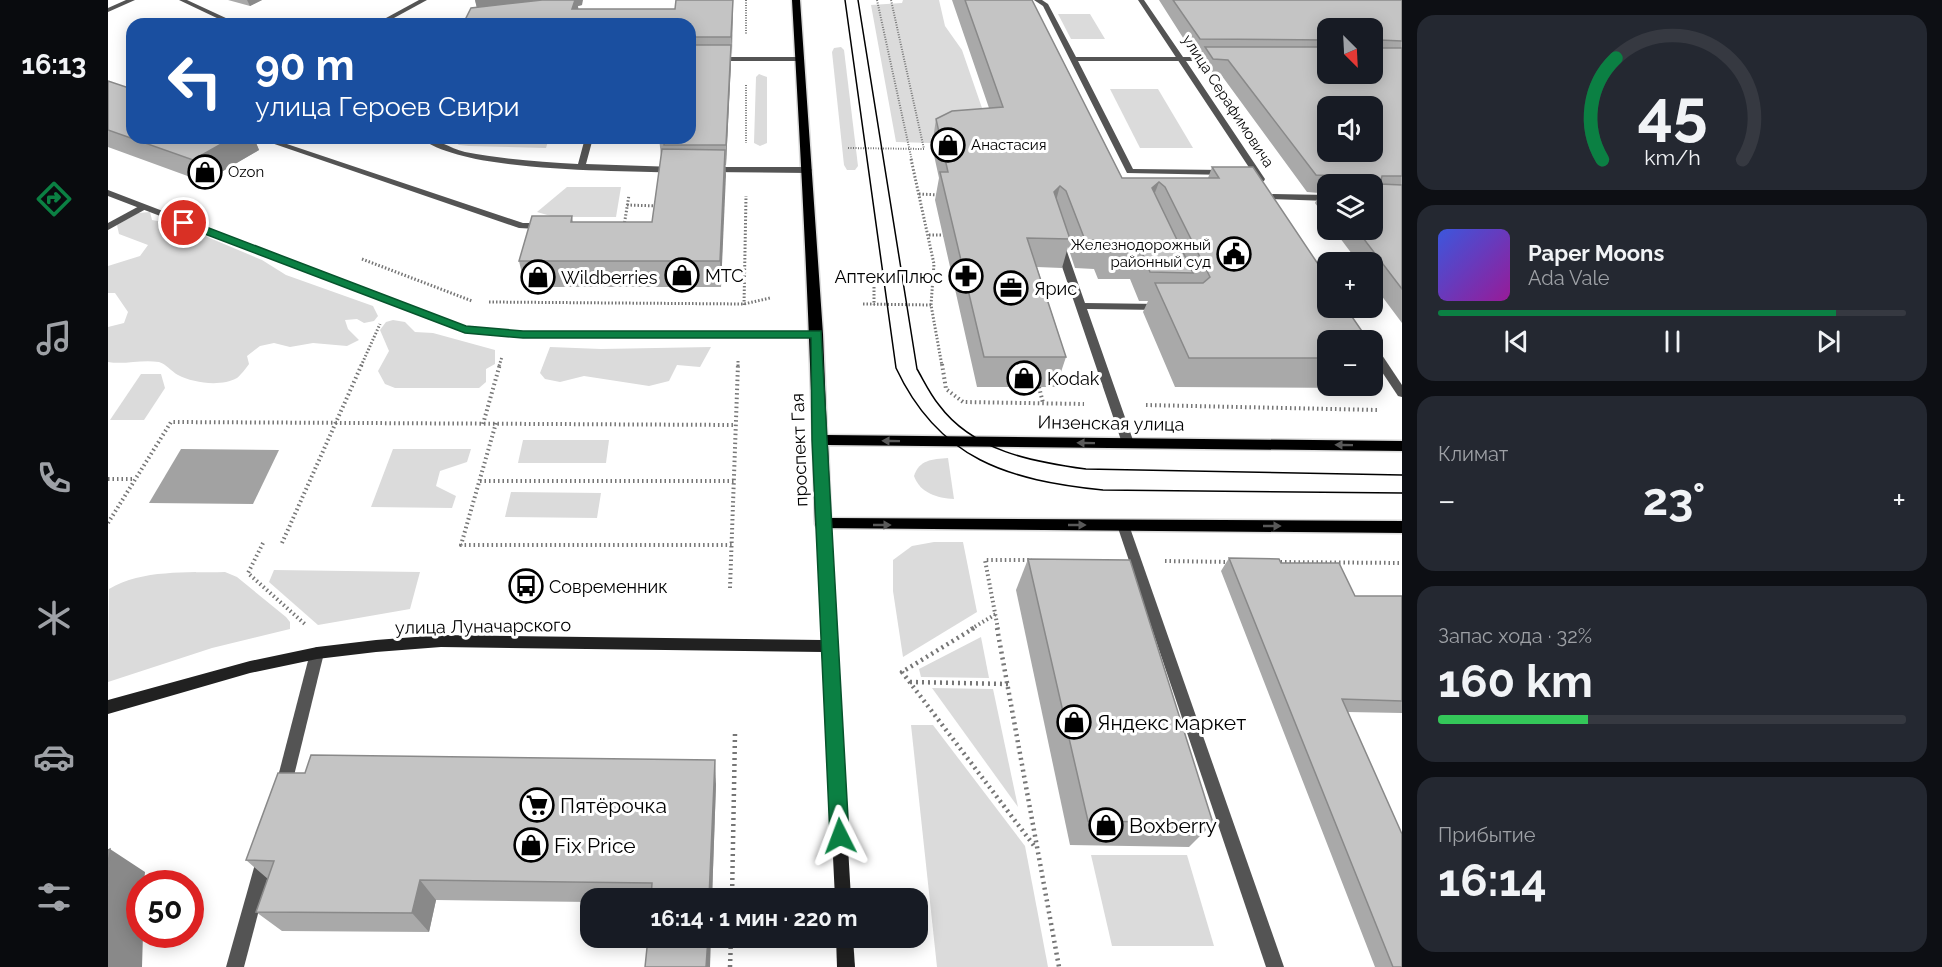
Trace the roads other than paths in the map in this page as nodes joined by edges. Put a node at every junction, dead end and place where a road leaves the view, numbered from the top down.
1 (132, 0) edge
2 (182, 0) edge
3 (424, 0) edge
4 (796, 0) edge
5 (1036, 0) edge
6 (1141, 0) edge
7 (108, 10) edge
8 (221, 18) edge
9 (390, 18) edge
10 (696, 59) edge
11 (800, 59) junction
12 (1074, 59) junction
13 (1182, 59) junction
14 (1227, 59) edge
15 (279, 144) edge
16 (438, 144) edge
17 (587, 144) edge
18 (581, 167) junction
19 (690, 170) edge
20 (701, 170) edge
21 (808, 170) junction
22 (1234, 174) edge
23 (1246, 174) edge
24 (1257, 174) junction
25 (108, 194) edge
26 (1273, 197) junction
27 (1317, 198) edge
28 (1279, 206) edge
29 (143, 207) junction
30 (537, 226) edge
31 (108, 227) edge
32 (1057, 235) edge
33 (1080, 306) junction
34 (1167, 307) edge
35 (817, 334) junction
36 (1383, 364) edge
37 (1402, 393) edge
38 (819, 440) junction
39 (1128, 443) junction
40 (1402, 446) edge
41 (823, 524) junction
42 (1122, 525) junction
43 (1402, 527) edge
44 (830, 646) junction
45 (318, 653) junction
46 (108, 707) edge
47 (280, 800) edge
48 (268, 845) edge
49 (842, 888) edge
50 (845, 948) edge
51 (236, 967) edge
52 (846, 967) edge
53 (1275, 967) edge

1 - 7 street
2 - 8 street
3 - 9 street
4 - 11 main road, проспект Гая
5 - 12 street
6 - 13 street, улица Серафимовича
10 - 11 street
11 - 21 main road, проспект Гая
12 - 13 street
12 - 22 street
13 - 14 street
13 - 24 street, улица Серафимовича
15 - 30 street
16 - 18 street
17 - 18 street
18 - 19 street
20 - 21 street
21 - 35 main road, проспект Гая
23 - 24 street
24 - 26 street, улица Серафимовича
25 - 29 street
26 - 27 street
26 - 28 street, улица Серафимовича
29 - 31 street
29 - 35 street
32 - 33 street
33 - 34 street
33 - 39 street
35 - 38 main road, проспект Гая
36 - 37 street
39 -> 38 main road, Инзенская улица
38 - 41 main road, проспект Гая
40 -> 39 main road, Инзенская улица
41 -> 42 main road
41 - 44 street, проспект Гая
42 -> 43 main road
42 - 53 street
44 - 45 street, улица Луначарского
44 - 49 street, проспект Гая
45 - 46 street, улица Луначарского
45 - 47 street
48 - 51 street
50 - 52 street

